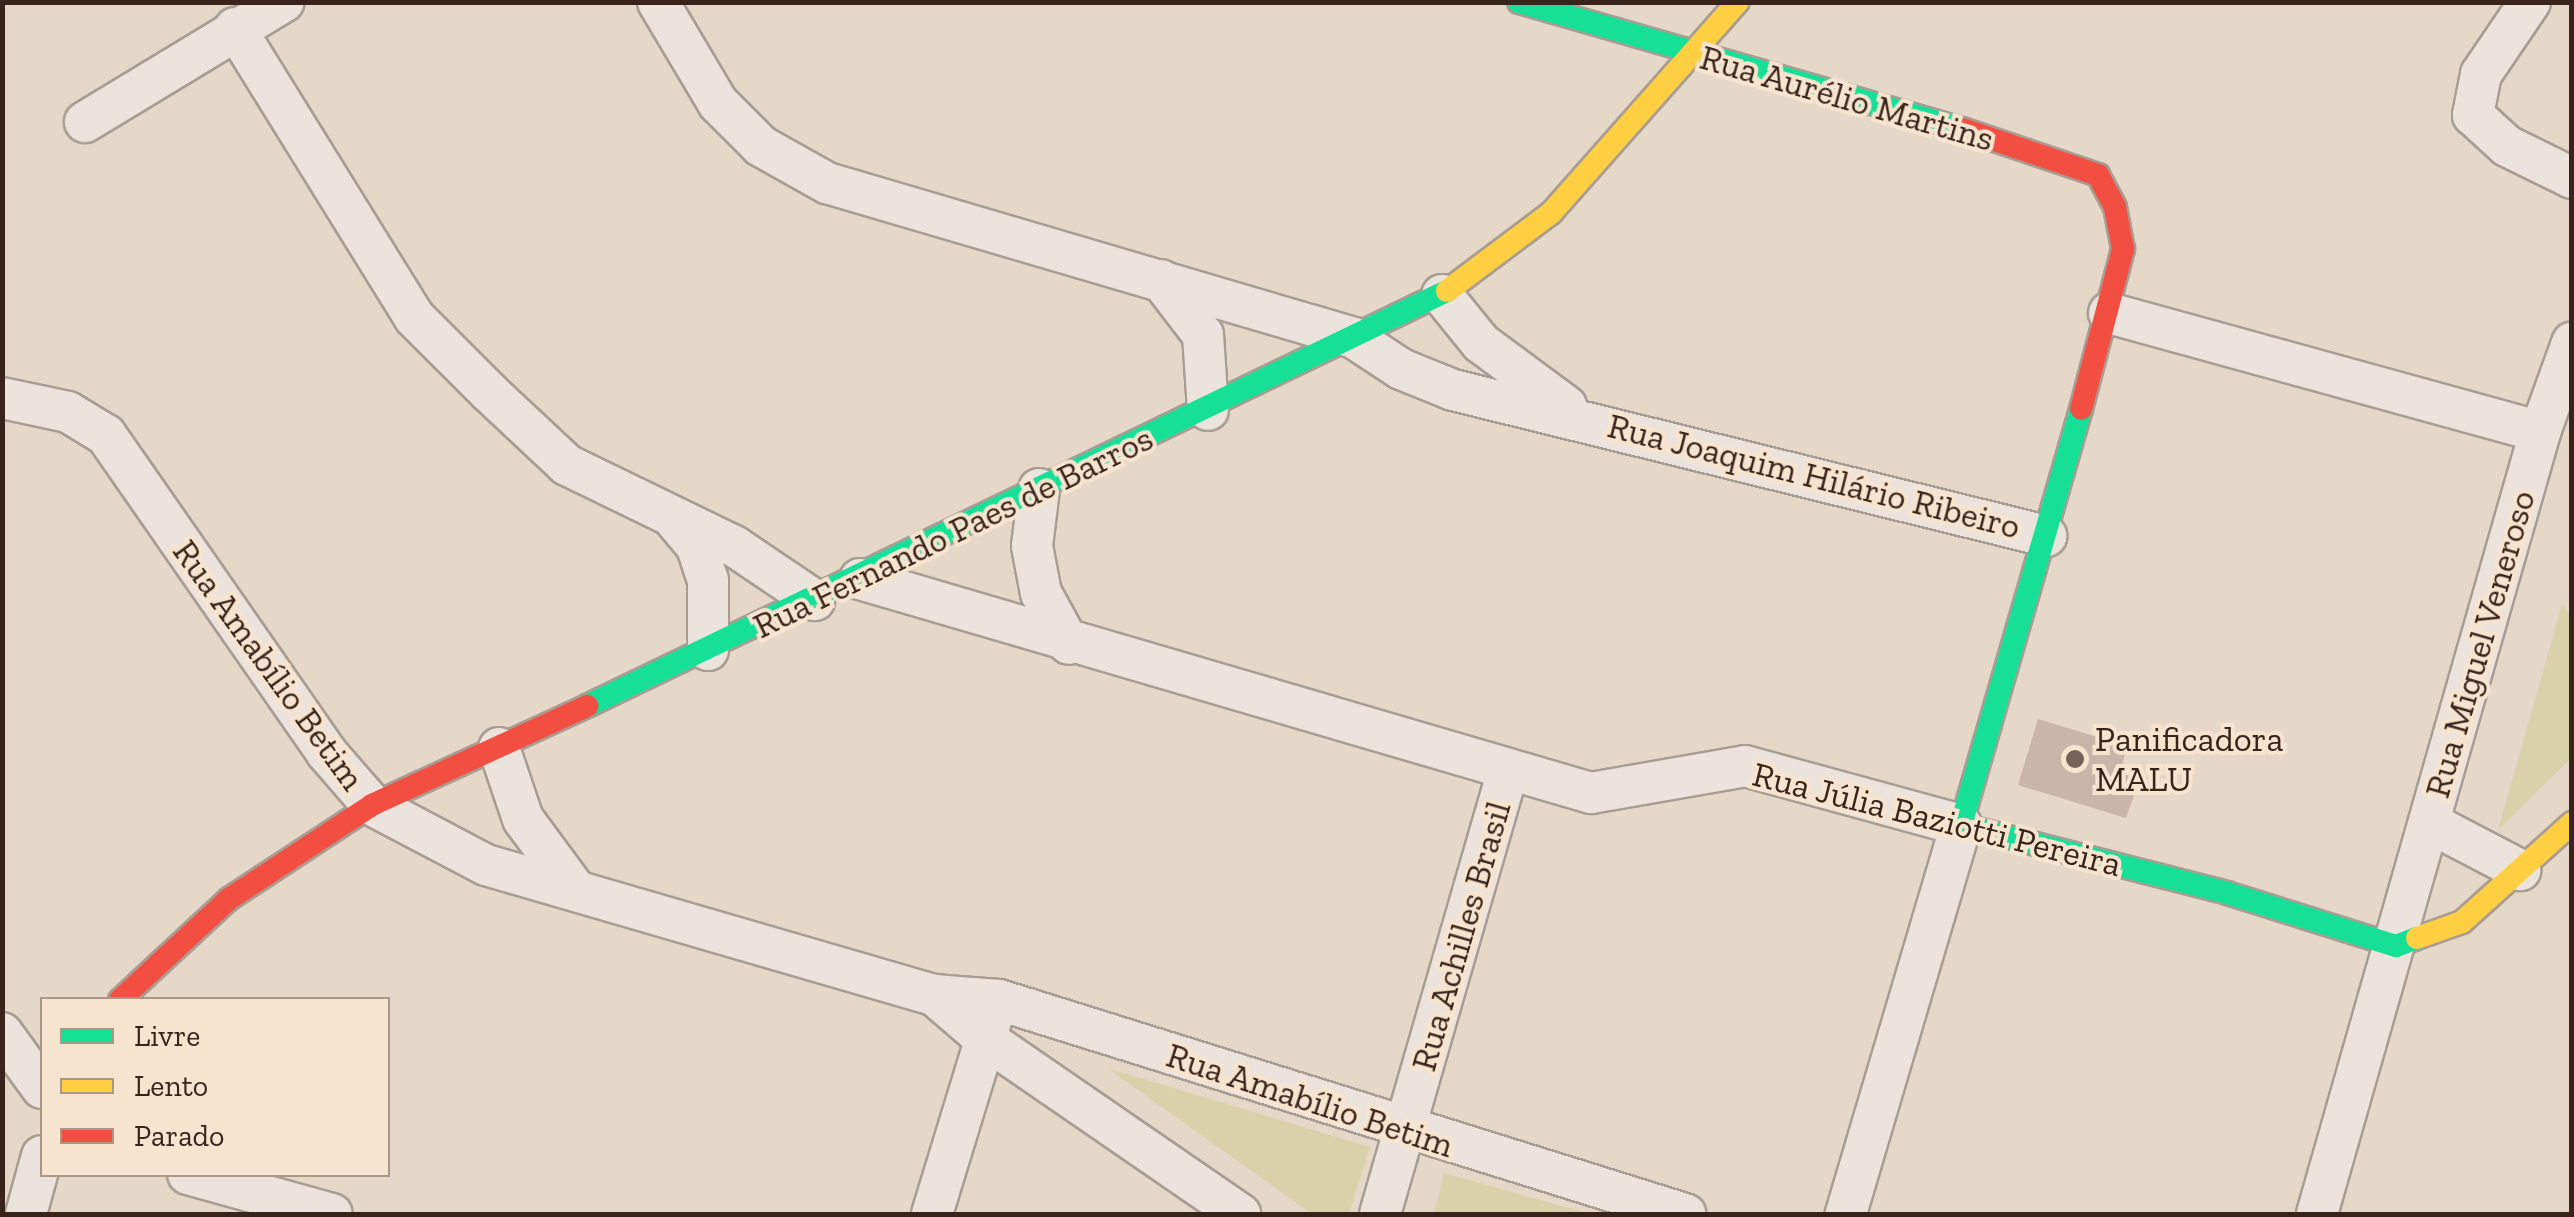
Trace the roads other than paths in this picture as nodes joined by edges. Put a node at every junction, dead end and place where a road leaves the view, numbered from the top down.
1 (283, 2) edge
2 (658, 2) edge
3 (1519, 2) edge
4 (1738, 2) edge
5 (2530, 2) edge
6 (236, 28) junction
7 (1696, 54) junction
8 (85, 122) dead end
9 (2572, 178) edge
10 (1161, 280) junction
11 (1442, 295) junction
12 (2109, 313) junction
13 (1354, 338) junction
14 (2572, 343) edge
15 (2, 398) edge
16 (1208, 410) junction
17 (1581, 417) junction
18 (2540, 432) junction
19 (1040, 489) junction
20 (673, 518) junction
21 (2046, 536) junction
22 (860, 578) junction
23 (814, 600) junction
24 (1070, 644) junction
25 (708, 650) junction
26 (499, 748) junction
27 (1506, 773) junction
28 (372, 805) junction
29 (2430, 823) junction
30 (2572, 823) edge
31 (1961, 825) junction
32 (2520, 870) junction
33 (574, 888) junction
34 (2396, 946) junction
35 (934, 994) junction
36 (123, 997) edge
37 (999, 1000) junction
38 (2, 1033) edge
39 (984, 1038) junction
40 (40, 1085) edge
41 (1406, 1131) junction
42 (40, 1163) edge
43 (199, 1177) edge
44 (26, 1214) edge
45 (332, 1214) edge
46 (932, 1214) edge
47 (1240, 1214) edge
48 (1380, 1214) edge
49 (1685, 1214) edge
50 (1846, 1214) edge
51 (2317, 1214) edge

1 - 6 street
2 - 10 street, Rua Joaquim Hilário Ribeiro
3 - 7 street, Rua Aurélio Martins
4 - 7 street, Rua Fernando Paes de Barros
5 - 9 street
6 - 8 street
6 - 20 street
7 - 11 street, Rua Fernando Paes de Barros
7 - 12 street, Rua Aurélio Martins
10 - 13 street, Rua Joaquim Hilário Ribeiro
10 - 16 street
11 - 13 street, Rua Fernando Paes de Barros
11 - 17 street, Rua Joaquim Hilário Ribeiro
12 - 18 street
12 - 21 street
13 - 16 street, Rua Fernando Paes de Barros
13 - 17 street, Rua Joaquim Hilário Ribeiro
14 - 18 street, Rua Miguel Veneroso
15 - 28 street, Rua Amabílio Betim
16 - 19 street, Rua Fernando Paes de Barros
17 - 21 street, Rua Joaquim Hilário Ribeiro
18 - 29 street, Rua Miguel Veneroso
19 - 22 street, Rua Fernando Paes de Barros
19 - 24 street
20 - 23 street
20 - 25 street
21 - 31 street
22 - 23 street, Rua Fernando Paes de Barros
22 - 24 street, Rua Júlia Baziotti Pereira
23 - 25 street, Rua Fernando Paes de Barros
24 - 27 street, Rua Júlia Baziotti Pereira
25 - 26 street, Rua Fernando Paes de Barros
26 - 28 street, Rua Fernando Paes de Barros
26 - 33 street
27 - 31 street, Rua Júlia Baziotti Pereira
27 - 41 street, Rua Achilles Brasil
28 - 33 street, Rua Amabílio Betim
28 - 36 street, Rua Fernando Paes de Barros
29 - 32 street
29 - 34 street, Rua Miguel Veneroso
30 - 32 street
31 - 34 street, Rua Júlia Baziotti Pereira
31 - 50 street
32 - 34 street
33 - 35 street, Rua Amabílio Betim
34 - 51 street, Rua Miguel Veneroso
35 - 37 street, Rua Amabílio Betim
35 - 39 street, Rua Amabílio Betim
37 - 39 street
37 - 41 street, Rua Amabílio Betim
38 - 40 street
39 - 46 street
39 - 47 street, Rua Amabílio Betim
41 - 48 street, Rua Achilles Brasil
41 - 49 street, Rua Amabílio Betim
42 - 44 street
43 - 45 street

